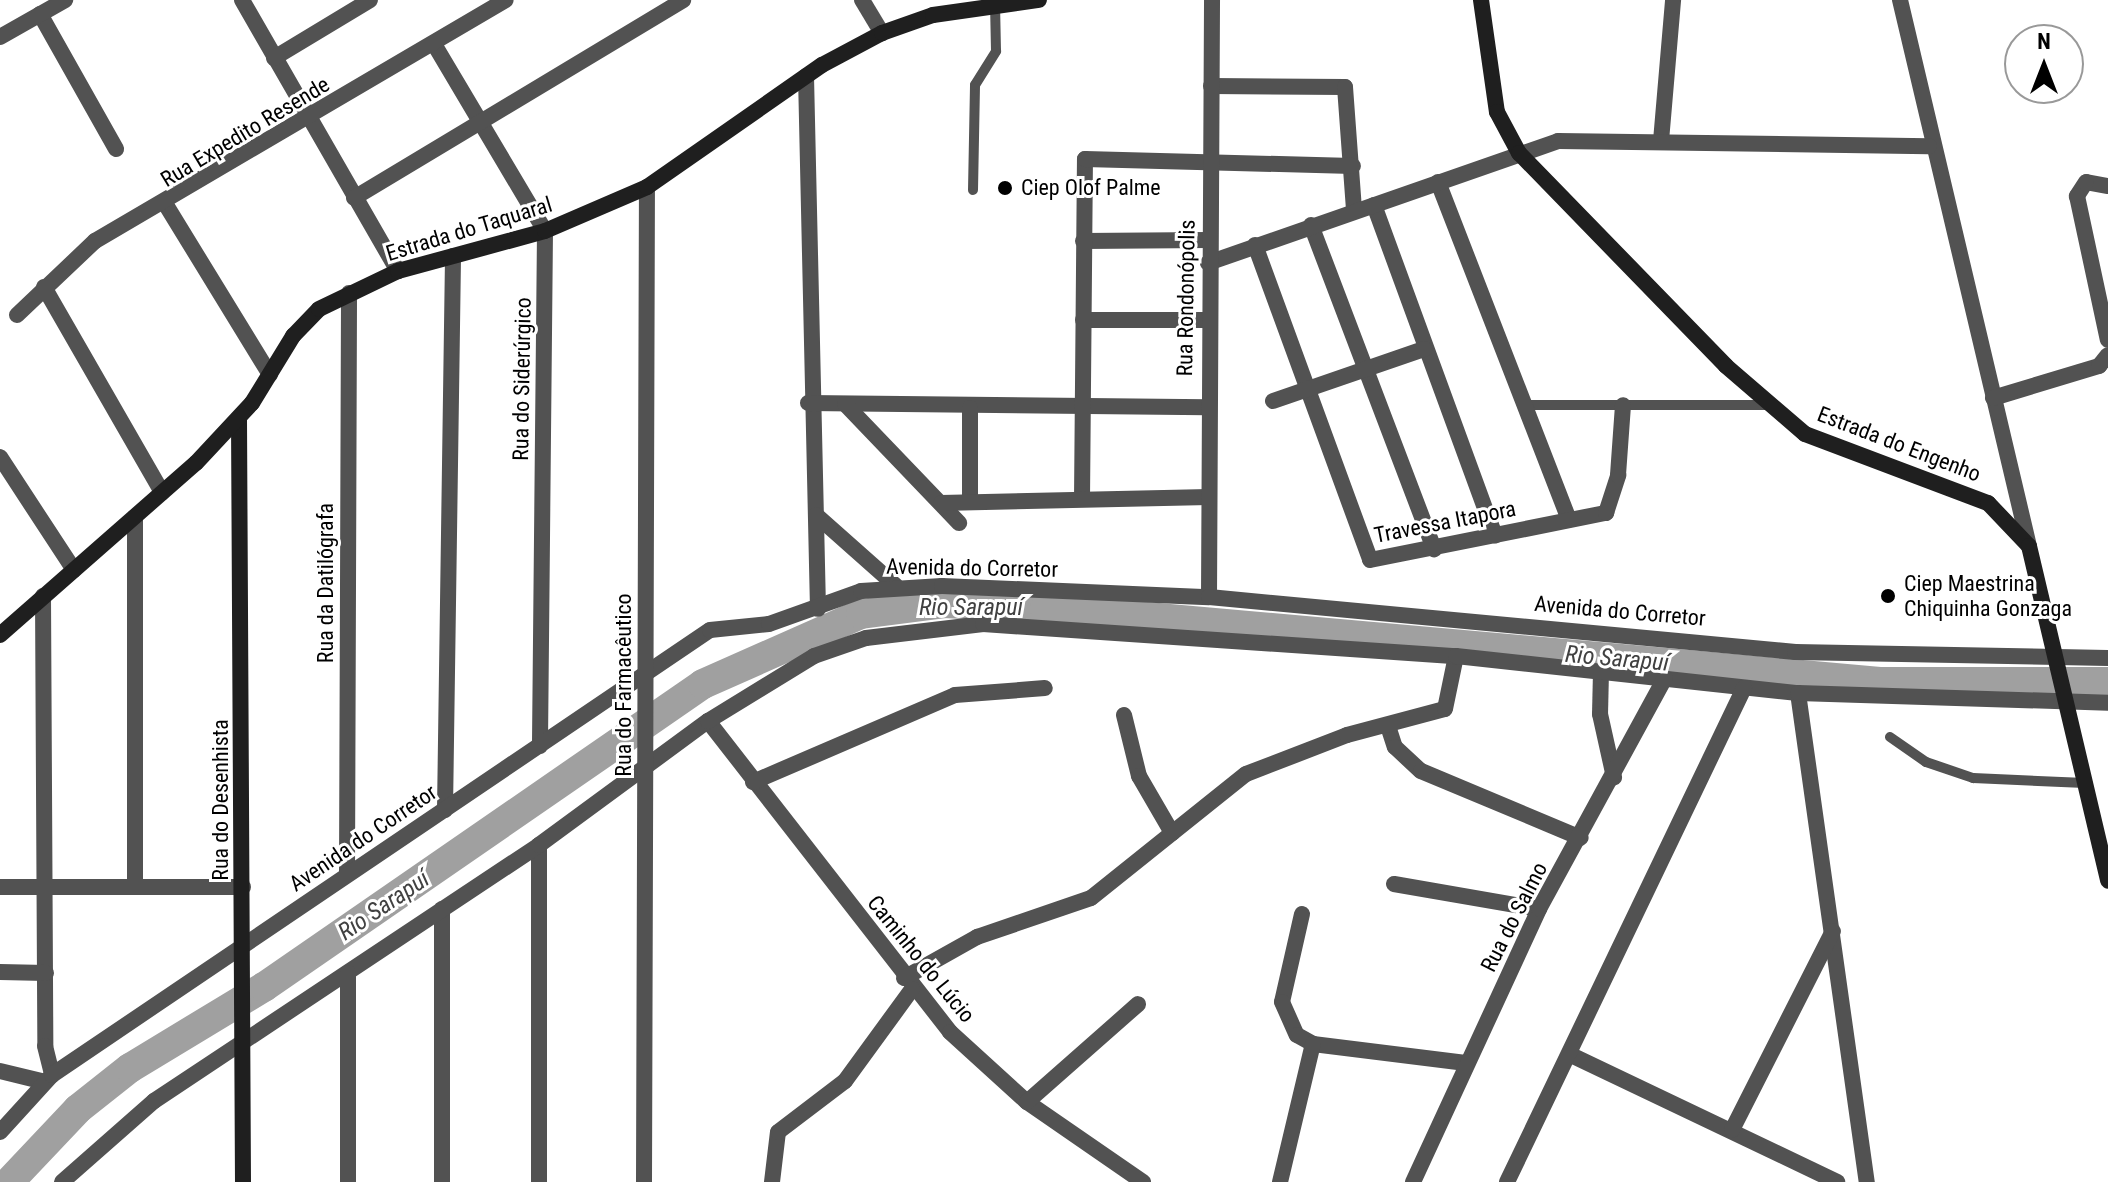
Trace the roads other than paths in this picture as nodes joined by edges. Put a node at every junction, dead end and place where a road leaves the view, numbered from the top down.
1 (65, 0) edge
2 (242, 0) edge
3 (370, 0) edge
4 (505, 0) edge
5 (683, 0) edge
6 (862, 0) edge
7 (1039, 0) edge
8 (1212, 0) edge
9 (1481, 0) edge
10 (1673, 0) edge
11 (1900, 0) edge
12 (995, 4) junction
13 (40, 14) junction
14 (882, 33) junction
15 (0, 37) edge
16 (434, 44) junction
17 (274, 58) junction
18 (806, 76) junction
19 (1211, 86) junction
20 (309, 120) junction
21 (483, 121) junction
22 (1661, 141) junction
23 (1929, 146) junction
24 (116, 149) dead end
25 (1519, 153) junction
26 (1211, 161) junction
27 (1353, 166) junction
28 (1438, 182) junction
29 (2108, 186) edge
30 (647, 187) junction
31 (973, 190) dead end
32 (354, 198) junction
33 (166, 205) junction
34 (1374, 205) junction
35 (1354, 210) junction
36 (1311, 225) junction
37 (545, 231) junction
38 (1208, 240) junction
39 (1083, 241) junction
40 (1255, 245) junction
41 (453, 256) junction
42 (1208, 263) junction
43 (398, 271) junction
44 (44, 287) junction
45 (349, 293) junction
46 (17, 315) dead end
47 (1083, 320) junction
48 (1206, 320) junction
49 (2108, 340) edge
50 (1424, 349) junction
51 (2108, 355) edge
52 (1365, 370) junction
53 (270, 375) junction
54 (1306, 390) junction
55 (1993, 398) junction
56 (1273, 401) dead end
57 (808, 403) junction
58 (845, 404) junction
59 (1529, 405) junction
60 (1623, 405) junction
61 (1768, 405) junction
62 (1084, 407) junction
63 (1207, 407) junction
64 (970, 408) junction
65 (239, 419) junction
66 (0, 457) edge
67 (162, 492) junction
68 (1209, 497) junction
69 (1082, 499) junction
70 (970, 500) junction
71 (941, 503) junction
72 (816, 515) junction
73 (135, 517) junction
74 (1569, 520) junction
75 (959, 523) dead end
76 (1495, 536) junction
77 (2029, 546) junction
78 (1434, 549) junction
79 (74, 570) junction
80 (896, 586) junction
81 (43, 596) junction
82 (1209, 597) junction
83 (818, 609) junction
84 (0, 635) edge
85 (1456, 656) junction
86 (2108, 658) edge
87 (2056, 662) junction
88 (1601, 671) junction
89 (1665, 678) junction
90 (644, 679) junction
91 (1045, 688) dead end
92 (1744, 688) junction
93 (1798, 693) junction
94 (2065, 698) junction
95 (2108, 703) edge
96 (1124, 715) dead end
97 (708, 721) junction
98 (1388, 726) junction
99 (1890, 737) dead end
100 (540, 746) junction
101 (645, 770) junction
102 (1614, 777) junction
103 (753, 782) junction
104 (2085, 783) junction
105 (445, 810) junction
106 (2100, 814) edge
107 (1172, 833) junction
108 (1581, 838) junction
109 (539, 845) junction
110 (347, 873) junction
111 (2108, 881) edge
112 (1394, 884) dead end
113 (44, 886) junction
114 (135, 886) junction
115 (0, 887) edge
116 (243, 887) junction
117 (442, 909) junction
118 (1539, 909) junction
119 (1302, 914) dead end
120 (1833, 930) junction
121 (244, 945) junction
122 (0, 972) edge
123 (46, 973) junction
124 (348, 973) junction
125 (908, 983) junction
126 (1138, 1004) dead end
127 (244, 1041) junction
128 (1313, 1044) junction
129 (1571, 1055) junction
130 (1466, 1063) junction
131 (0, 1071) edge
132 (48, 1079) junction
133 (1027, 1102) junction
134 (1732, 1130) junction
135 (0, 1132) edge
136 (62, 1182) edge
137 (243, 1182) edge
138 (348, 1182) edge
139 (442, 1182) edge
140 (539, 1182) edge
141 (644, 1182) edge
142 (772, 1182) edge
143 (1143, 1182) edge
144 (1280, 1182) edge
145 (1413, 1182) edge
146 (1507, 1182) edge
147 (1837, 1182) edge
148 (1867, 1182) edge

1 - 13 street
2 - 17 street
3 - 17 street
4 - 16 street, Rua Expedito Resende
5 - 21 street
6 - 14 street
7 - 12 street, Estrada do Taquaral
8 - 19 street, Rua Rondonópolis
9 - 25 street, Estrada do Engenho
10 - 22 street
11 - 23 street
12 - 14 street, Estrada do Taquaral
12 - 31 lane
13 - 15 street
13 - 24 street
14 - 18 street, Estrada do Taquaral
16 - 20 street, Rua Expedito Resende
16 - 21 street, Rua do Siderúrgico
17 - 20 street
18 - 30 street, Estrada do Taquaral
18 - 57 street
19 - 26 street, Rua Rondonópolis
19 - 27 street
20 - 32 street
20 - 33 street, Rua Expedito Resende
21 - 32 street
21 - 37 street, Rua do Siderúrgico
22 - 23 street
22 - 25 street
23 - 55 street
25 - 28 street
25 - 61 street, Estrada do Engenho
26 - 27 street
26 - 38 street, Rua Rondonópolis
26 - 39 street
27 - 35 street
28 - 34 street
28 - 59 street
29 - 49 street
30 - 37 street, Estrada do Taquaral
30 - 90 street, Rua do Farmacêutico
32 - 43 street
33 - 44 street, Rua Expedito Resende
33 - 53 street
34 - 35 street
34 - 50 street
35 - 36 street
36 - 40 street
36 - 52 street
37 - 41 street, Estrada do Taquaral
37 - 100 street, Rua do Siderúrgico
38 - 39 street
38 - 42 street, Rua Rondonópolis
39 - 47 street
40 - 42 street
40 - 54 street, Travessa Itapora
41 - 43 street, Estrada do Taquaral
41 - 105 street
42 - 48 street, Rua Rondonópolis
43 - 45 street, Estrada do Taquaral
44 - 46 street, Rua Expedito Resende
44 - 67 street
45 - 53 street, Estrada do Taquaral
45 - 110 street, Rua da Datilógrafa
47 - 48 street
47 - 62 street
48 - 63 street, Rua Rondonópolis
50 - 52 street
50 - 76 street
51 - 55 street
52 - 54 street
52 - 78 street
53 - 65 street, Estrada do Taquaral
54 - 56 street
54 - 78 street, Travessa Itapora
55 - 77 street
57 - 58 street
57 - 72 street
58 - 64 street
58 - 71 street
59 - 60 lane
59 - 74 street
60 - 61 lane
60 - 74 street, Travessa Itapora
61 - 77 street, Estrada do Engenho
62 - 63 street
62 - 64 street
62 - 69 street
63 - 68 street, Rua Rondonópolis
64 - 70 street
65 - 67 street, Estrada do Taquaral
65 - 116 street, Rua do Desenhista
66 - 79 street
67 - 73 street, Estrada do Taquaral
68 - 69 street
68 - 82 street, Rua Rondonópolis
69 - 70 street
70 - 71 street
71 - 75 street
72 - 80 street
72 - 83 street
73 - 79 street, Estrada do Taquaral
73 - 114 street
74 - 76 street, Travessa Itapora
76 - 78 street, Travessa Itapora
77 - 87 street
79 - 81 street, Estrada do Taquaral
80 - 82 street, Avenida do Corretor
80 - 83 street, Avenida do Corretor
81 - 84 street, Estrada do Taquaral
81 - 113 street
82 - 87 street, Avenida do Corretor
83 - 90 street, Avenida do Corretor
85 - 88 street
85 - 97 street
85 - 98 street
86 - 87 street, Avenida do Corretor
87 - 94 street
88 - 89 street
88 - 102 street
89 - 92 street
89 - 102 street, Rua do Salmo
90 - 100 street, Avenida do Corretor
90 - 101 street, Rua do Farmacêutico
91 - 103 street
92 - 93 street
92 - 129 street
93 - 94 street
93 - 120 street
94 - 95 street
94 - 104 street
96 - 107 street
97 - 101 street
97 - 103 street, Caminho do Lúcio
98 - 107 street
98 - 108 street
99 - 104 lane
100 - 105 street, Avenida do Corretor
101 - 109 street
101 - 141 street, Rua do Farmacêutico
102 - 108 street, Rua do Salmo
103 - 125 street, Caminho do Lúcio
104 - 106 street
105 - 110 street, Avenida do Corretor
106 - 111 street
107 - 125 street
108 - 118 street, Rua do Salmo
109 - 117 street
109 - 140 street
110 - 121 street, Avenida do Corretor
112 - 118 street
113 - 114 street
113 - 115 street
113 - 123 street
114 - 116 street
116 - 121 street, Rua do Desenhista
117 - 124 street
117 - 139 street
118 - 130 street, Rua do Salmo
119 - 128 street
120 - 134 street
120 - 148 street
121 - 127 street, Rua do Desenhista
121 - 132 street, Avenida do Corretor
122 - 123 street
123 - 132 street
124 - 127 street
124 - 138 street
125 - 133 street, Caminho do Lúcio
125 - 142 street
126 - 133 street
127 - 136 street
127 - 137 street, Rua do Desenhista
128 - 130 street
128 - 144 street
129 - 134 street
129 - 146 street
130 - 145 street, Rua do Salmo
131 - 132 street
132 - 135 street, Avenida do Corretor
133 - 143 street, Caminho do Lúcio
134 - 147 street

